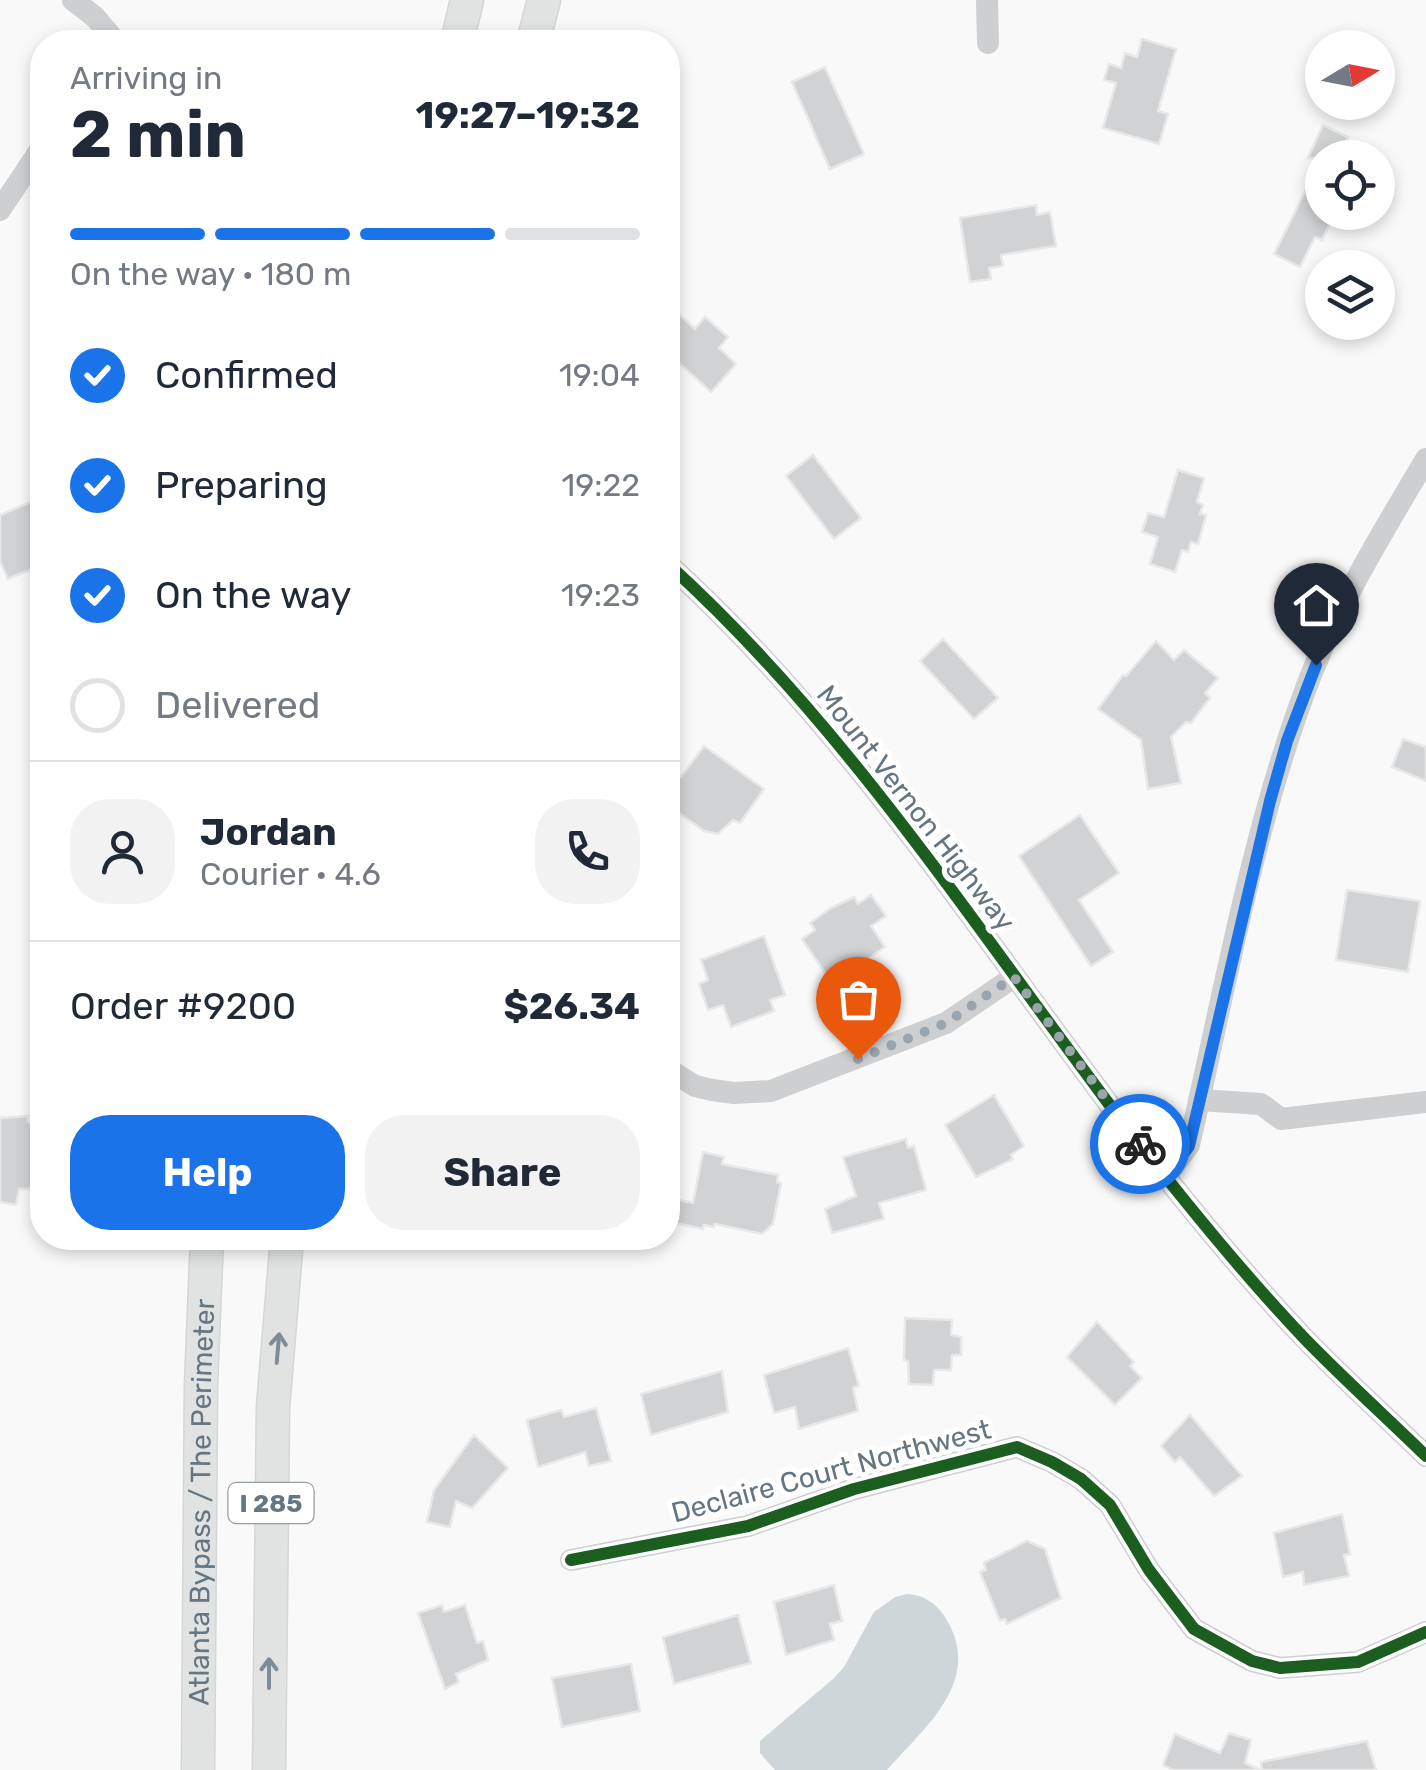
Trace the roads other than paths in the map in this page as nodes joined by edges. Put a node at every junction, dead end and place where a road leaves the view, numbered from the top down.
1 (74, 0) edge
2 (443, 0) edge
3 (466, 0) edge
4 (544, 0) edge
5 (987, 0) edge
6 (106, 30) edge
7 (439, 30) edge
8 (460, 30) edge
9 (536, 30) edge
10 (988, 43) dead end
11 (30, 166) edge
12 (0, 210) edge
13 (1426, 459) edge
14 (680, 575) edge
15 (1014, 977) junction
16 (680, 1077) edge
17 (1200, 1100) junction
18 (1426, 1102) edge
19 (1166, 1176) junction
20 (207, 1250) edge
21 (285, 1250) edge
22 (1426, 1456) edge
23 (571, 1560) dead end
24 (1426, 1632) edge
25 (198, 1770) edge
26 (269, 1770) edge

1 - 6 street
2 - 7 highway
3 - 8 highway
4 - 9 highway
5 - 10 street
11 - 12 street
13 - 17 street
14 - 15 street, Mount Vernon Highway
15 - 16 street
15 - 19 street, Mount Vernon Highway
17 - 18 street
17 - 19 street
19 - 22 street, Mount Vernon Highway
20 - 25 highway, Atlanta Bypass / The Perimeter / I 285
26 -> 21 highway, I 285
23 - 24 street, Declaire Court Northwest

